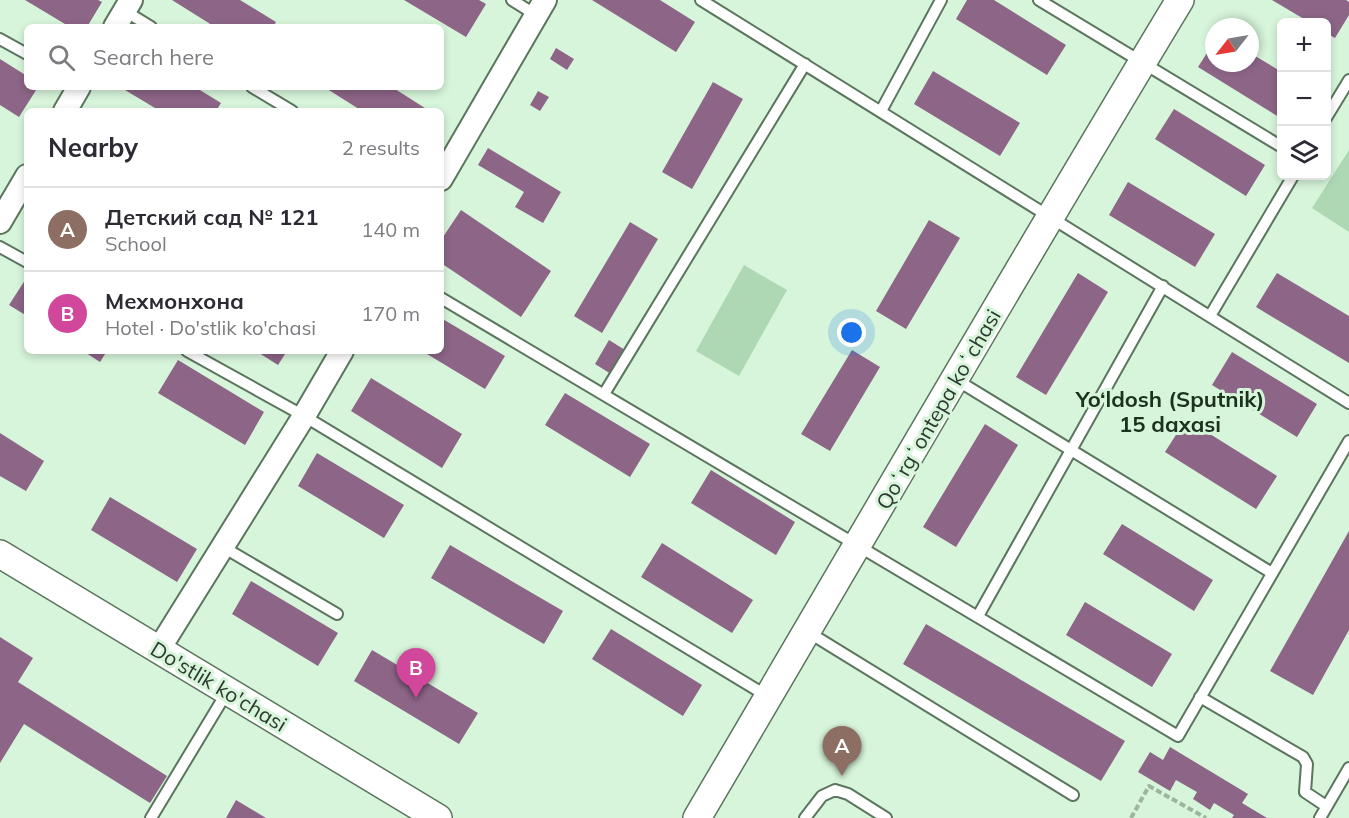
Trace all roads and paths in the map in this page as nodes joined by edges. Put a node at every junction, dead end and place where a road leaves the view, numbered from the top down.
1 (512, 0) edge
2 (701, 0) edge
3 (940, 0) edge
4 (1039, 0) edge
5 (1180, 0) edge
6 (541, 8) edge
7 (124, 13) edge
8 (145, 24) edge
9 (0, 39) edge
10 (24, 52) edge
11 (1142, 62) junction
12 (805, 64) junction
13 (1349, 80) edge
14 (77, 90) edge
15 (257, 90) edge
16 (67, 108) edge
17 (287, 108) edge
18 (1331, 110) edge
19 (881, 111) junction
20 (1277, 145) edge
21 (444, 174) edge
22 (1291, 180) edge
23 (24, 181) edge
24 (1050, 216) junction
25 (0, 222) edge
26 (0, 247) edge
27 (24, 260) edge
28 (1163, 286) junction
29 (444, 300) edge
30 (1210, 316) junction
31 (192, 354) edge
32 (340, 354) edge
33 (955, 379) junction
34 (604, 394) junction
35 (1349, 403) edge
36 (304, 416) junction
37 (1349, 441) edge
38 (1071, 450) junction
39 (858, 545) junction
40 (223, 547) junction
41 (0, 554) edge
42 (1272, 573) junction
43 (337, 614) dead end
44 (978, 616) junction
45 (807, 631) junction
46 (159, 649) junction
47 (227, 692) junction
48 (768, 697) junction
49 (1200, 697) junction
50 (1349, 768) edge
51 (1073, 795) dead end
52 (1326, 806) junction
53 (1204, 817) edge
54 (151, 818) edge
55 (438, 818) edge
56 (697, 818) edge
57 (805, 818) edge
58 (886, 818) edge
59 (1131, 818) edge
60 (1320, 818) edge

1 - 6 lane
2 - 12 lane
3 - 19 lane
4 - 11 lane
5 - 11 street, Qoʻrgʻontepa koʻchasi
6 - 21 street
7 - 8 lane
9 - 10 lane
11 - 20 lane
11 - 24 street, Qoʻrgʻontepa koʻchasi
12 - 19 lane
12 - 34 lane
13 - 18 lane
14 - 16 street
15 - 17 lane
19 - 24 lane
22 - 30 lane
23 - 25 street
24 - 28 lane
24 - 33 street, Qoʻrgʻontepa koʻchasi
26 - 27 lane
28 - 30 lane
28 - 38 lane
29 - 34 lane
30 - 35 lane
31 - 36 lane
32 - 36 street
33 - 38 lane
33 - 39 street, Qoʻrgʻontepa koʻchasi
34 - 39 lane
36 - 40 street
36 - 48 lane
37 - 42 lane
38 - 42 lane
38 - 44 lane
39 - 44 lane
39 - 45 street, Qoʻrgʻontepa koʻchasi
40 - 43 lane
40 - 46 street
41 - 46 street, Do'stlik ko'chasi
42 - 49 lane
44 - 49 lane
45 - 48 street, Qoʻrgʻontepa koʻchasi
45 - 51 lane
46 - 47 street, Do'stlik ko'chasi
47 - 54 lane
47 - 55 street, Do'stlik ko'chasi
48 - 56 street, Qoʻrgʻontepa koʻchasi
49 - 52 lane
50 - 52 lane
52 - 60 lane
53 - 59 path
57 - 58 lane

